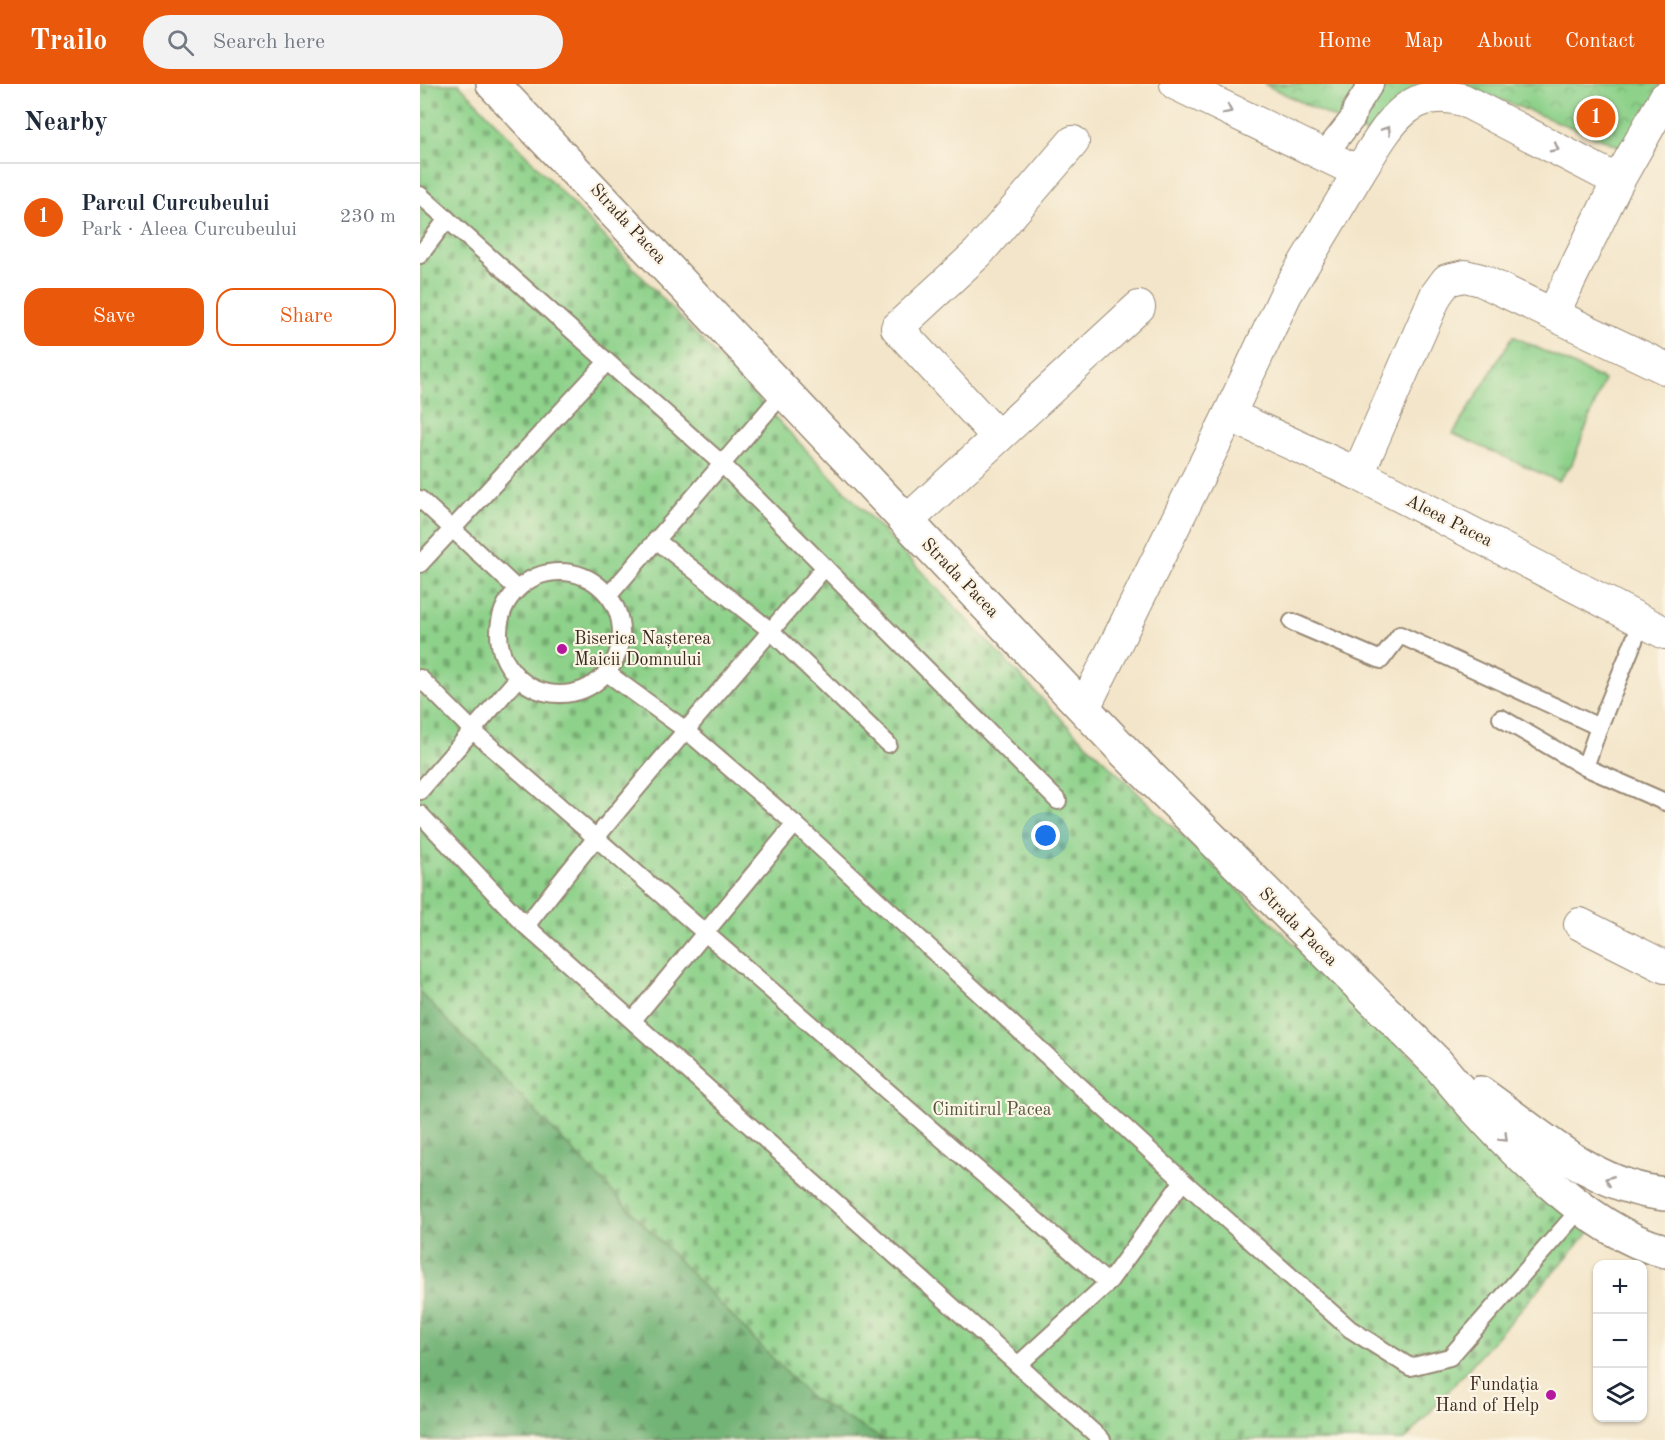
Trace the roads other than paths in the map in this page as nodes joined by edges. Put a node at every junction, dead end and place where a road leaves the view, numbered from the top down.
1 (493, 84) edge
2 (1176, 84) edge
3 (1371, 84) edge
4 (1663, 107) edge
5 (1073, 142) dead end
6 (1323, 156) junction
7 (1359, 172) junction
8 (1618, 181) junction
9 (420, 195) edge
10 (447, 219) junction
11 (420, 255) edge
12 (1138, 307) dead end
13 (1553, 314) junction
14 (607, 362) junction
15 (1665, 368) edge
16 (785, 392) junction
17 (1229, 415) junction
18 (998, 436) junction
19 (722, 464) junction
20 (1358, 474) junction
21 (420, 500) edge
22 (906, 522) junction
23 (452, 529) junction
24 (657, 540) junction
25 (420, 564) edge
26 (825, 567) junction
27 (517, 589) junction
28 (609, 595) junction
29 (1292, 622) dead end
30 (1654, 627) edge
31 (771, 631) junction
32 (607, 673) junction
33 (420, 678) edge
34 (518, 678) junction
35 (1084, 708) junction
36 (1501, 718) dead end
37 (1599, 727) junction
38 (473, 731) junction
39 (687, 731) junction
40 (888, 744) dead end
41 (1585, 767) junction
42 (420, 792) edge
43 (1058, 801) dead end
44 (1665, 802) edge
45 (420, 814) edge
46 (795, 824) junction
47 (594, 837) junction
48 (1580, 924) dead end
49 (526, 926) junction
50 (705, 933) junction
51 (1665, 967) edge
52 (633, 1020) junction
53 (1437, 1063) junction
54 (1183, 1181) junction
55 (1665, 1194) edge
56 (1581, 1208) junction
57 (1665, 1251) edge
58 (1108, 1283) junction
59 (1019, 1364) junction
60 (1102, 1440) edge

1 - 16 main road, Strada Pacea
2 -> 6 street
3 - 6 street
4 - 8 street
5 - 18 street
6 - 7 street
7 -> 8 street
7 - 17 street
8 - 13 street
9 - 10 lane
10 - 11 lane
10 - 14 lane
12 - 18 street
13 - 15 street
13 - 20 street
14 - 19 lane
14 - 23 lane
16 - 19 lane
16 - 22 main road, Strada Pacea
17 - 20 street, Aleea Pacea
17 - 35 street
18 - 22 street
19 - 24 lane
19 - 26 lane
20 - 30 street, Aleea Pacea
21 - 23 lane
22 - 35 main road, Strada Pacea
23 - 25 lane
23 - 27 lane
24 - 28 lane
24 - 31 lane
26 - 31 lane
26 - 43 lane
27 - 28 lane
27 - 34 lane
28 - 32 lane
29 - 37 lane
30 - 37 lane
31 - 39 lane
31 - 40 lane
32 - 34 lane
32 - 39 lane
33 - 38 lane
34 - 38 lane
35 - 53 main road, Strada Pacea
36 - 41 lane
37 - 41 lane
38 - 42 lane
38 - 47 lane
39 - 46 lane
39 - 47 lane
41 - 44 lane
45 - 49 lane
46 - 50 lane
46 - 54 lane
47 - 49 lane
47 - 50 lane
48 - 51 street
49 - 52 lane
50 - 52 lane
50 - 58 lane
52 - 59 lane
55 -> 53 main road, Strada Pacea
53 -> 56 main road, Strada Pacea
54 - 56 lane
54 - 58 lane
56 - 57 main road, Strada Pacea
58 - 59 lane
59 - 60 lane

